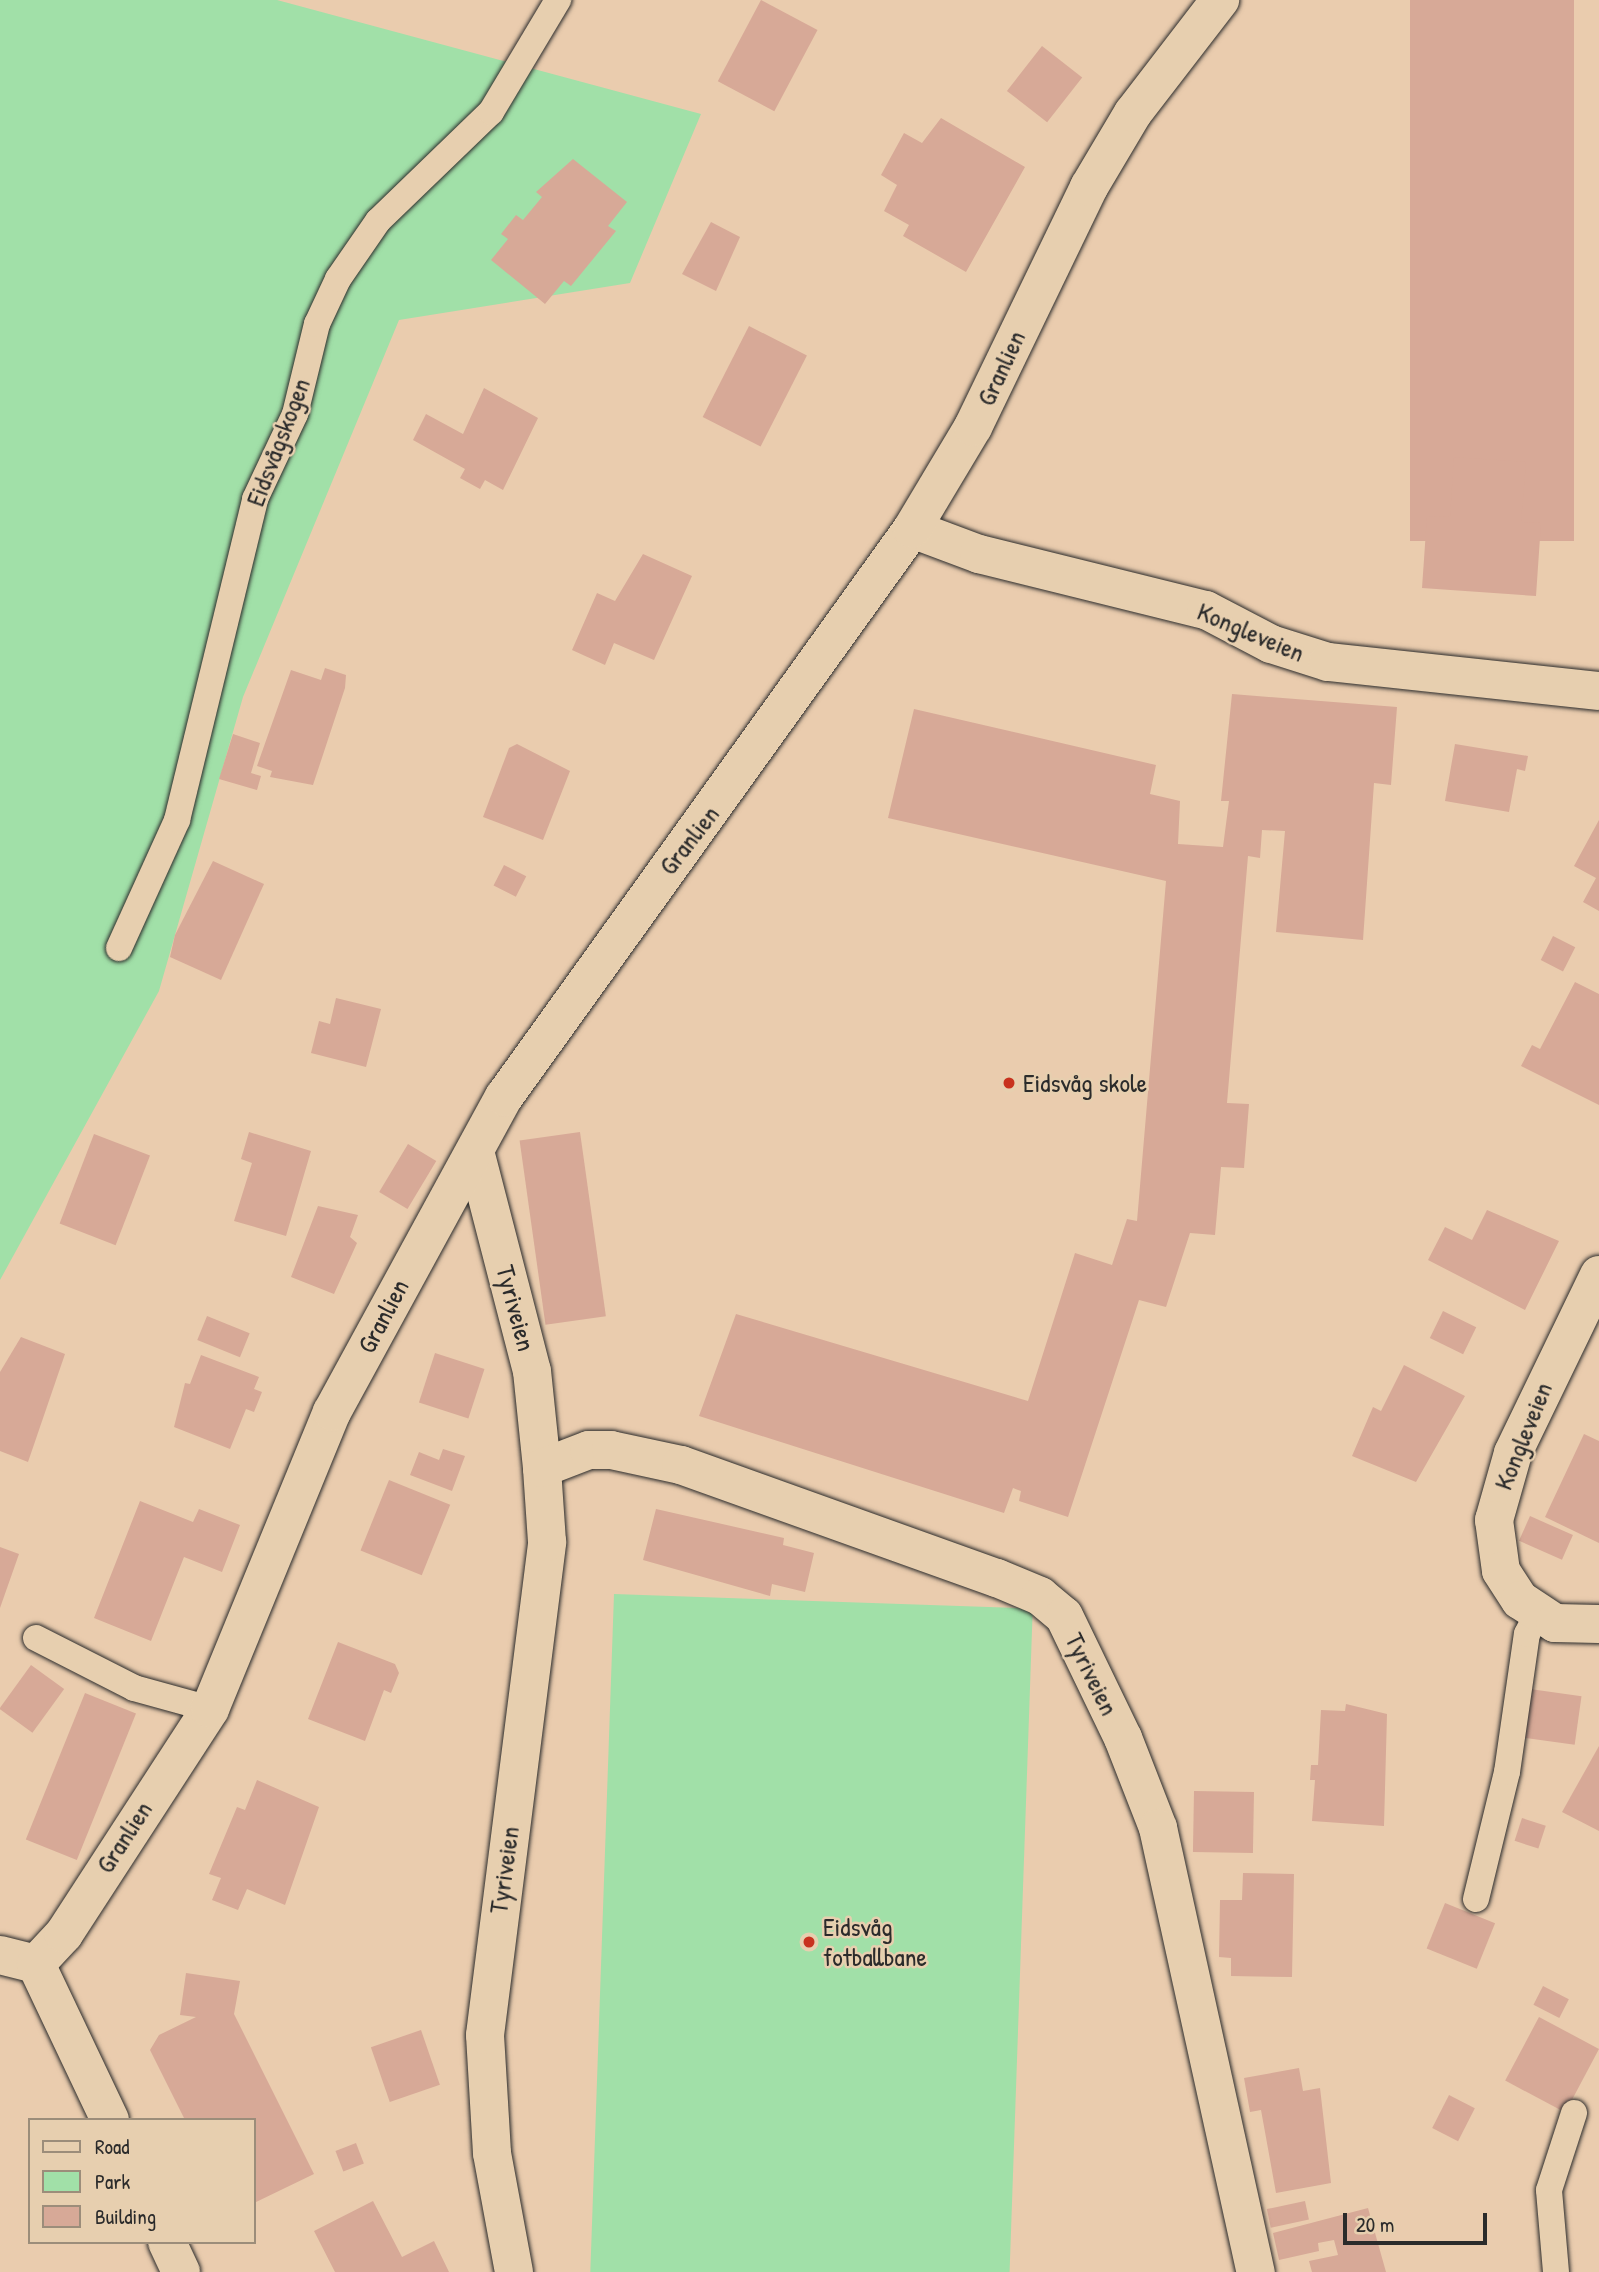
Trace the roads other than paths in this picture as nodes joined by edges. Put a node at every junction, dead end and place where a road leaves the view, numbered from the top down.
1 (558, 0) edge
2 (1220, 0) edge
3 (912, 529) junction
4 (1599, 691) edge
5 (119, 948) dead end
6 (475, 1151) junction
7 (1599, 1275) edge
8 (542, 1468) junction
9 (1537, 1614) junction
10 (1599, 1624) edge
11 (36, 1638) dead end
12 (210, 1709) junction
13 (1476, 1899) dead end
14 (18, 1959) edge
15 (1574, 2113) dead end
16 (109, 2118) edge
17 (168, 2244) edge
18 (181, 2272) edge
19 (514, 2272) edge
20 (1256, 2272) edge
21 (1556, 2272) edge

1 - 5 lane, Eidsvågskogen
2 - 3 street, Granlien
3 - 4 street, Kongleveien
3 - 6 street, Granlien
6 - 8 street, Tyriveien
6 - 12 street, Granlien
7 - 9 street, Kongleveien
8 - 19 street, Tyriveien
8 - 20 street, Tyriveien
9 - 10 street
9 - 13 lane
11 - 12 lane
12 - 14 street, Granlien
14 - 16 street, Granlien
15 - 21 lane
17 - 18 street

